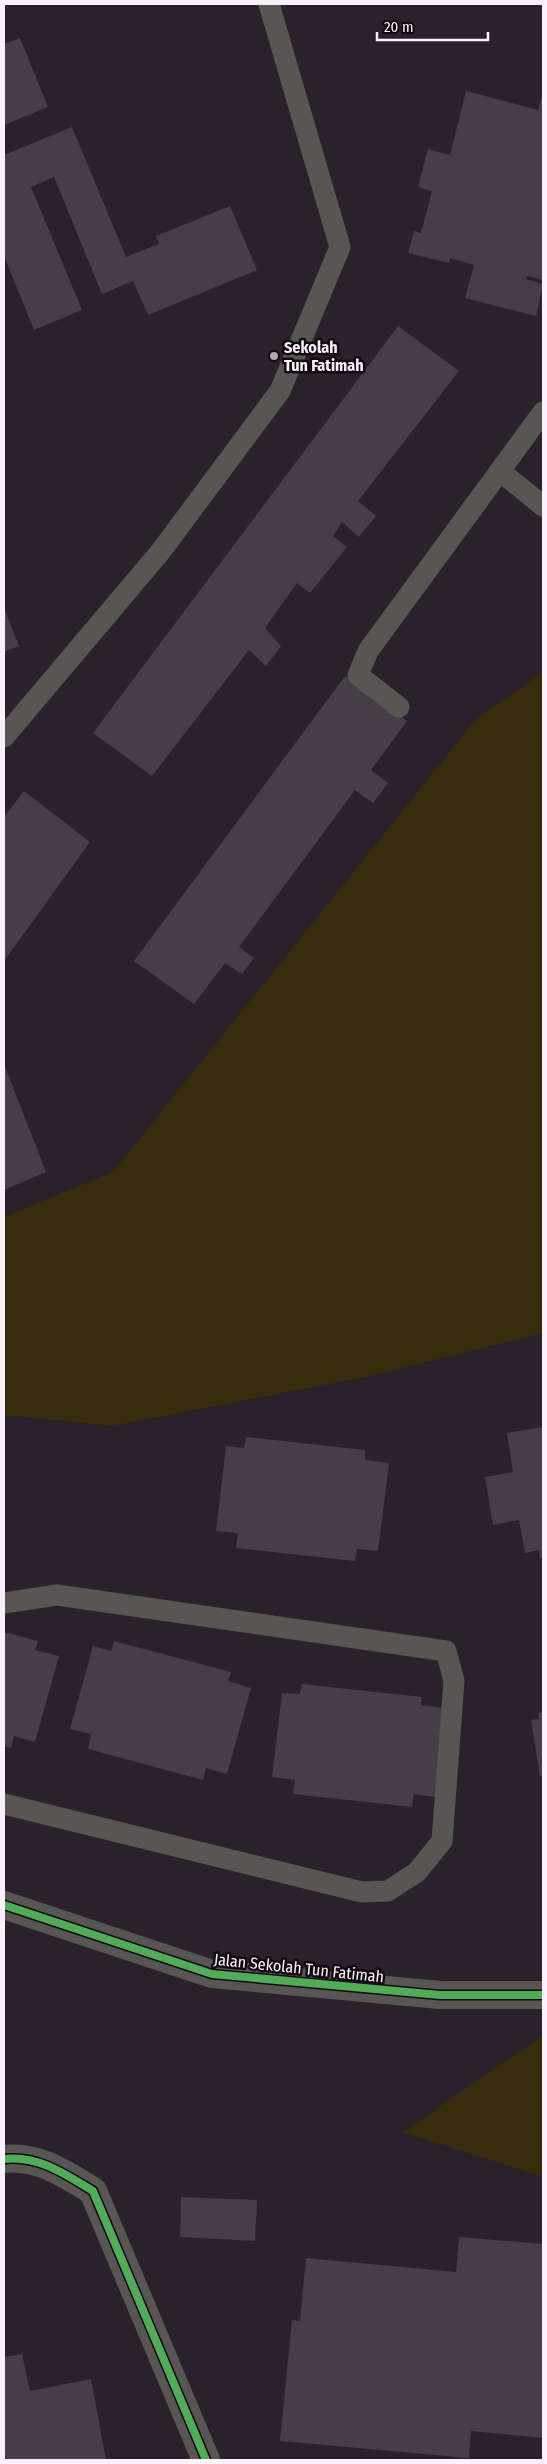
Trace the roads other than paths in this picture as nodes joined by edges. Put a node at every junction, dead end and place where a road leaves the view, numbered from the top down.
1 (269, 4) edge
2 (543, 412) edge
3 (500, 472) junction
4 (543, 506) edge
5 (399, 707) dead end
6 (4, 736) edge
7 (4, 1603) edge
8 (4, 1804) edge
9 (4, 1905) edge
10 (543, 1995) edge
11 (4, 2159) edge
12 (206, 2460) edge

1 - 6 lane
2 - 3 lane
3 - 4 lane
3 - 5 lane
7 - 8 lane
9 - 10 street, Jalan Sekolah Tun Fatimah
11 - 12 street

